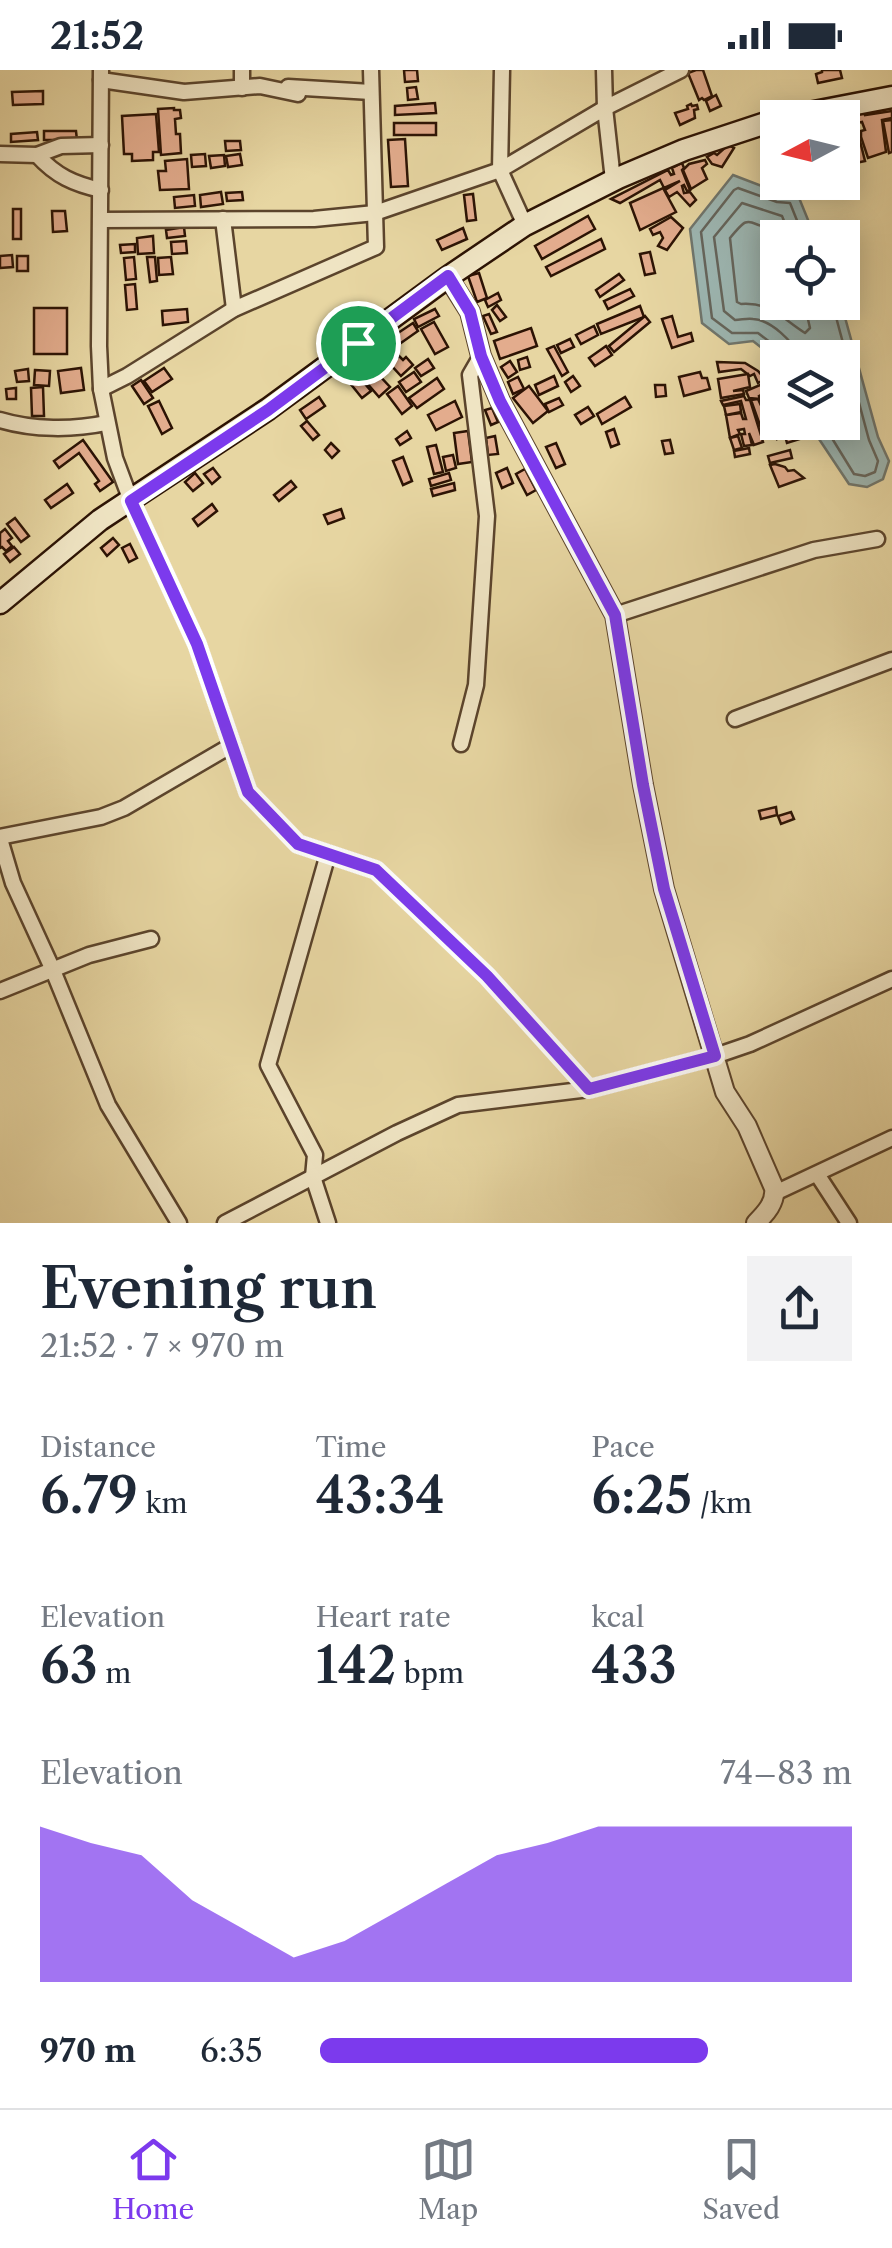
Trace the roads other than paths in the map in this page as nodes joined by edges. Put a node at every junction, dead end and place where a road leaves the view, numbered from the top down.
1 (371, 70) edge
2 (502, 70) edge
3 (604, 70) edge
4 (681, 70) edge
5 (101, 75) edge
6 (242, 80) edge
7 (371, 92) junction
8 (298, 94) dead end
9 (892, 97) edge
10 (860, 103) edge
11 (605, 108) junction
12 (760, 125) edge
13 (100, 145) junction
14 (0, 154) edge
15 (37, 155) junction
16 (500, 170) junction
17 (613, 180) junction
18 (101, 190) junction
19 (375, 213) junction
20 (102, 220) junction
21 (224, 220) junction
22 (525, 225) junction
23 (448, 276) junction
24 (234, 309) junction
25 (481, 356) junction
26 (101, 389) junction
27 (106, 423) junction
28 (4, 425) edge
29 (131, 501) junction
30 (877, 539) dead end
31 (0, 603) edge
32 (615, 615) junction
33 (892, 660) edge
34 (735, 719) dead end
35 (461, 744) dead end
36 (232, 745) junction
37 (0, 838) edge
38 (328, 854) junction
39 (151, 939) dead end
40 (52, 968) junction
41 (892, 979) edge
42 (0, 991) edge
43 (715, 1056) junction
44 (589, 1089) junction
45 (892, 1138) edge
46 (817, 1174) junction
47 (314, 1177) junction
48 (775, 1192) junction
49 (180, 1223) edge
50 (225, 1223) edge
51 (328, 1223) edge
52 (756, 1223) edge
53 (849, 1223) edge

1 - 7 street
2 - 16 street
3 - 11 street
4 - 11 street
5 - 6 street
5 - 13 street
6 - 7 street
6 - 8 street
7 - 19 street
9 - 10 main road
11 - 16 street
11 - 17 street
12 - 17 main road
13 - 15 street
13 - 18 street
14 - 15 street
15 - 18 street
16 - 19 street
16 - 22 street
17 - 22 main road
18 - 20 street
19 - 21 street
19 - 24 street
20 - 21 street
20 - 26 street
21 - 24 street
22 - 23 main road
23 - 25 street
23 - 29 main road
24 - 26 street
25 - 32 street
25 - 35 street
26 - 27 street
27 - 28 street
27 - 29 street
29 - 31 main road
29 - 36 street
30 - 32 street
32 - 43 street
33 - 34 street
36 - 37 street
36 - 38 street
37 - 40 street
38 - 44 street
38 - 47 street
39 - 40 street
40 - 42 street
40 - 49 street
41 - 43 street
43 - 44 street
43 - 48 street
44 - 47 street
45 - 46 street
46 - 48 street
46 - 53 street
47 - 50 street
47 - 51 street
48 - 52 street

